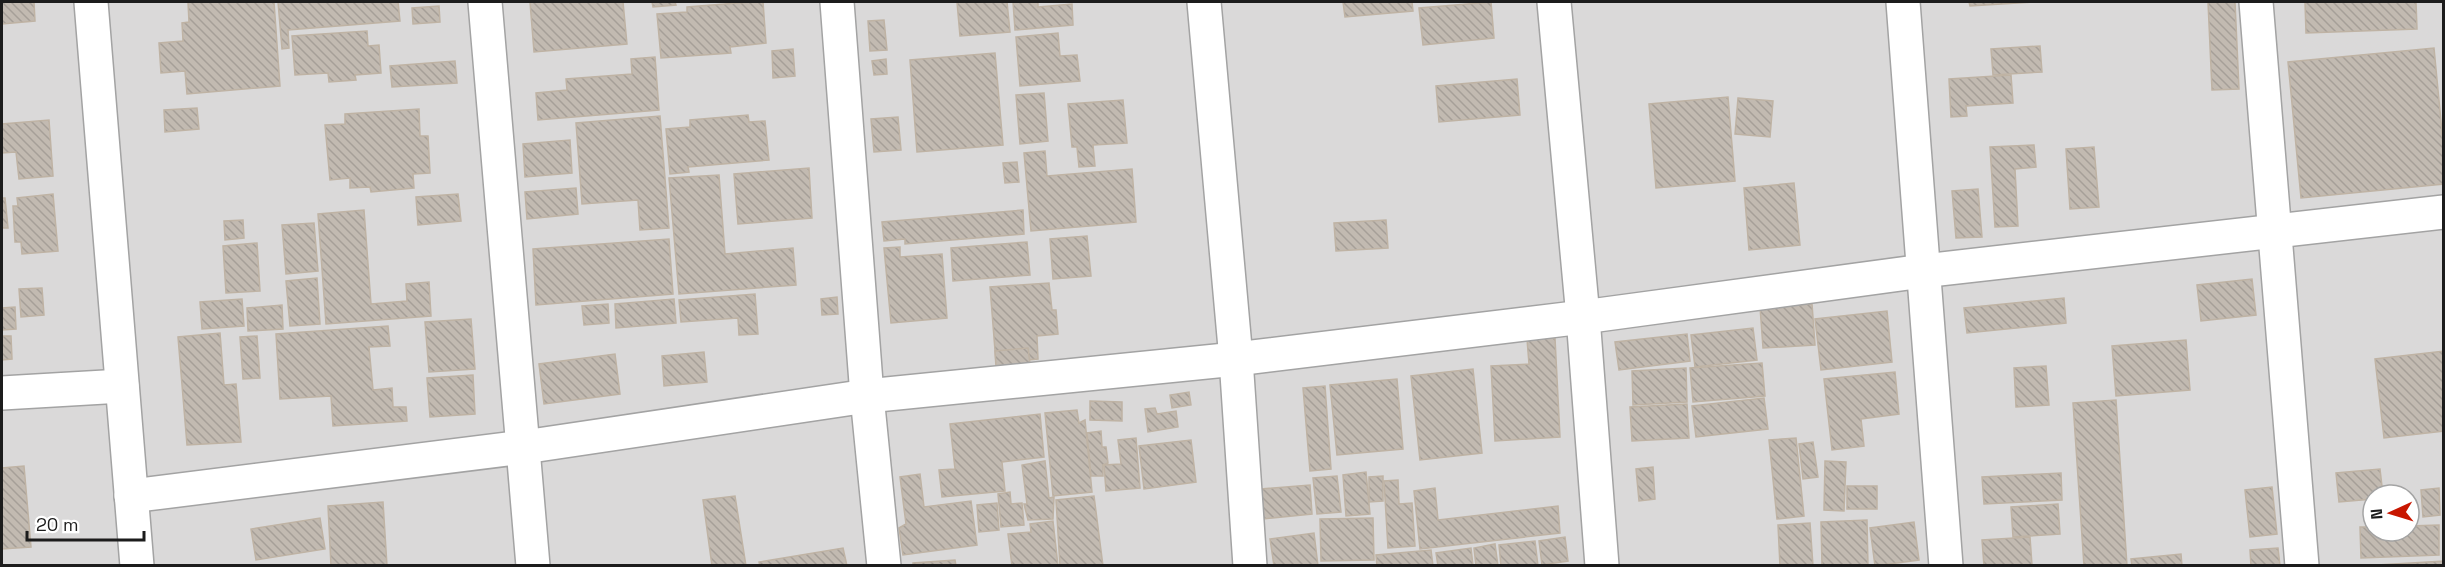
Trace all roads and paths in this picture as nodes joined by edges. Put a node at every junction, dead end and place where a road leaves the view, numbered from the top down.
1 (91, 2) edge
2 (485, 2) edge
3 (837, 2) edge
4 (1204, 2) edge
5 (1554, 2) edge
6 (1903, 2) edge
7 (2256, 2) edge
8 (2444, 212) edge
9 (2274, 230) junction
10 (1923, 271) junction
11 (1583, 317) junction
12 (1236, 359) junction
13 (122, 386) junction
14 (2, 393) edge
15 (867, 396) junction
16 (524, 447) junction
17 (131, 496) junction
18 (137, 566) edge
19 (533, 566) edge
20 (884, 566) edge
21 (1250, 566) edge
22 (1602, 566) edge
23 (1946, 566) edge
24 (2302, 566) edge

1 - 13 street
2 - 16 street
3 - 15 street
4 - 12 street
5 - 11 street
6 - 10 street
7 - 9 street
8 - 9 street
9 - 10 street
9 - 24 street
10 - 11 street
10 - 23 street
11 - 12 street
11 - 22 street
12 - 15 street
12 - 21 street
13 - 14 street
13 - 17 street
15 - 16 street
15 - 20 street
16 - 17 street
16 - 19 street
17 - 18 street

